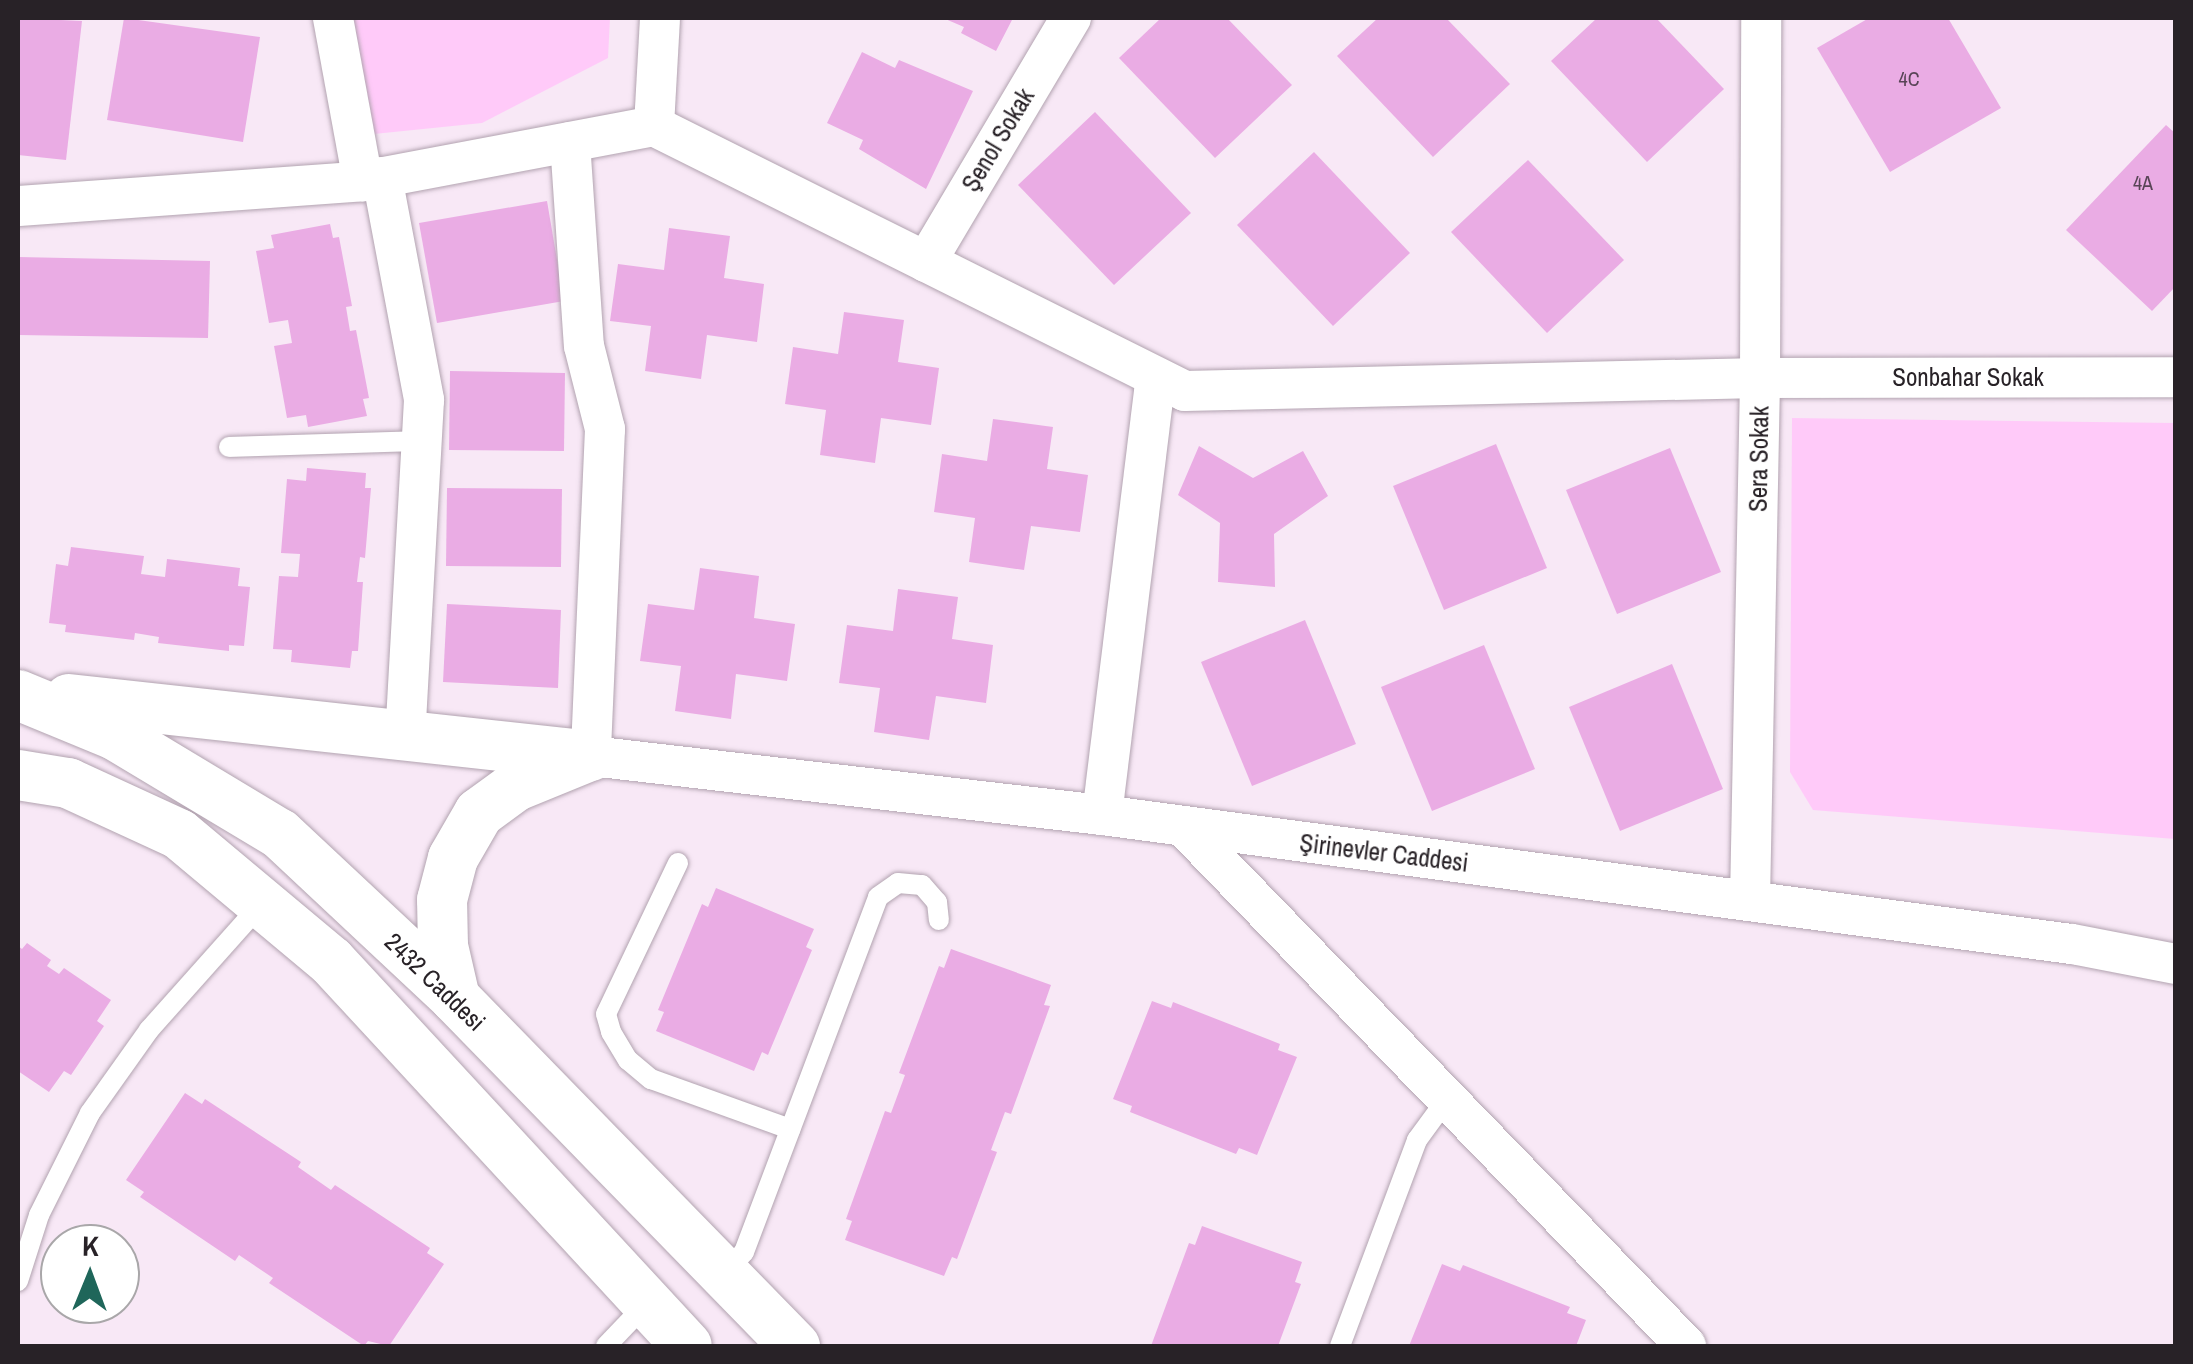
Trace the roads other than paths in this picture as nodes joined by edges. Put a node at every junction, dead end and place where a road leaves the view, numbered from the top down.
1 (333, 18) edge
2 (660, 18) edge
3 (1070, 18) edge
4 (1762, 18) edge
5 (654, 126) junction
6 (570, 142) junction
7 (372, 179) junction
8 (18, 206) edge
9 (926, 262) junction
10 (1156, 377) junction
11 (2176, 377) edge
12 (1760, 378) junction
13 (422, 441) junction
14 (228, 447) dead end
15 (18, 694) edge
16 (405, 735) junction
17 (591, 756) junction
18 (18, 774) edge
19 (1102, 815) junction
20 (1184, 827) junction
21 (678, 863) dead end
22 (1750, 901) junction
23 (262, 903) junction
24 (940, 920) dead end
25 (2176, 964) edge
26 (454, 998) junction
27 (1447, 1099) junction
28 (790, 1130) junction
29 (724, 1274) junction
30 (18, 1280) edge
31 (646, 1303) junction
32 (606, 1346) edge
33 (687, 1346) edge
34 (795, 1346) edge
35 (1340, 1346) edge
36 (1686, 1346) edge

1 - 7 street
2 - 5 street
3 - 9 street, Şenol Sokak
4 - 12 street, Sera Sokak
5 - 6 street
5 - 9 street, Sonbahar Sokak
6 - 7 street
6 - 17 street
7 - 8 street
7 - 13 street
9 - 10 street, Sonbahar Sokak
10 - 12 street, Sonbahar Sokak
10 - 19 street
11 - 12 street, Sonbahar Sokak
12 - 22 street, Sera Sokak
13 - 14 lane
13 - 16 street
15 - 16 street
15 - 26 street, 2432 Caddesi
16 - 17 street
17 - 19 street, Şirinevler Caddesi
17 - 26 street
18 - 23 street
19 - 20 street, Şirinevler Caddesi
20 - 22 street, Şirinevler Caddesi
20 - 27 street
21 - 28 lane
22 - 25 street, Şirinevler Caddesi
23 - 30 lane
23 - 31 street
24 - 28 lane
26 - 29 street, 2432 Caddesi
27 - 35 lane
27 - 36 street
28 - 29 lane
29 - 34 street, 2432 Caddesi
31 - 32 lane
31 - 33 street

